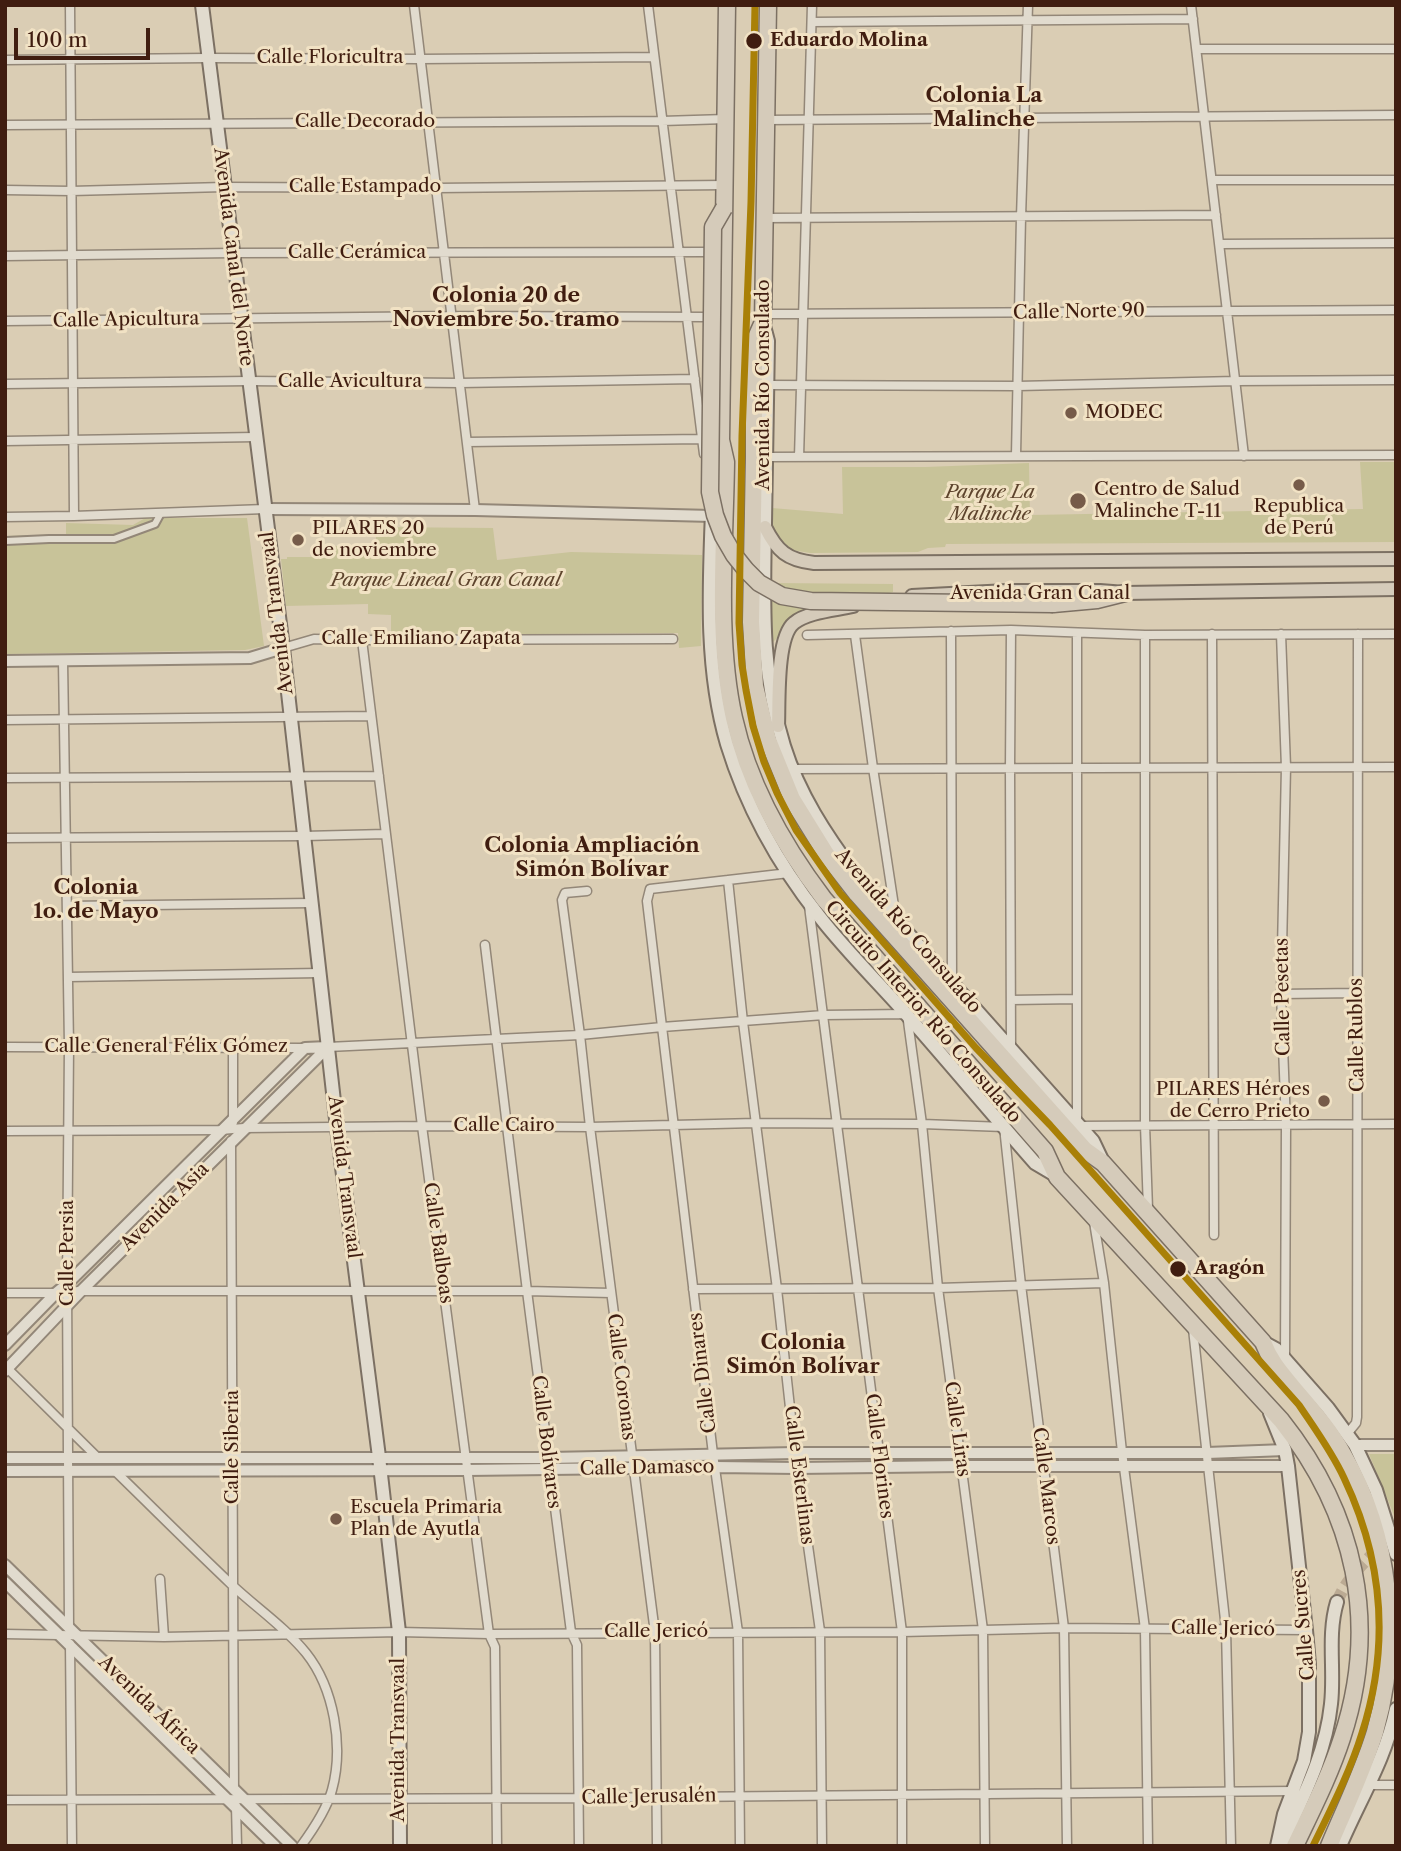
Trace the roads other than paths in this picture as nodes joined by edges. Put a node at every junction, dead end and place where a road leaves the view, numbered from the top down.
1 (70, 5) edge
2 (202, 5) edge
3 (414, 5) edge
4 (648, 5) edge
5 (727, 5) edge
6 (768, 5) edge
7 (812, 5) edge
8 (1028, 5) edge
9 (1191, 5) edge
10 (1193, 19) junction
11 (1027, 20) junction
12 (812, 22) junction
13 (1197, 49) junction
14 (1396, 49) edge
15 (654, 57) junction
16 (208, 58) junction
17 (421, 59) junction
18 (5, 60) edge
19 (70, 60) junction
20 (1396, 115) edge
21 (1205, 116) junction
22 (1025, 118) junction
23 (726, 119) junction
24 (766, 120) junction
25 (809, 120) junction
26 (662, 121) junction
27 (429, 122) junction
28 (216, 123) junction
29 (71, 124) junction
30 (5, 125) edge
31 (1213, 180) junction
32 (1396, 180) edge
33 (670, 185) junction
34 (725, 185) junction
35 (224, 187) junction
36 (437, 188) junction
37 (5, 190) edge
38 (71, 191) junction
39 (724, 208) junction
40 (1216, 215) junction
41 (1021, 217) junction
42 (764, 218) junction
43 (806, 219) junction
44 (1396, 243) edge
45 (1220, 244) junction
46 (444, 252) junction
47 (233, 253) junction
48 (679, 253) junction
49 (708, 253) dead end
50 (5, 256) edge
51 (72, 256) junction
52 (1396, 310) edge
53 (1227, 311) junction
54 (802, 313) junction
55 (1019, 313) junction
56 (452, 316) junction
57 (687, 317) junction
58 (708, 317) dead end
59 (241, 318) junction
60 (763, 318) junction
61 (5, 321) edge
62 (72, 321) junction
63 (695, 379) junction
64 (1396, 380) edge
65 (249, 381) junction
66 (1236, 381) junction
67 (73, 383) junction
68 (460, 383) junction
69 (5, 384) edge
70 (800, 384) junction
71 (767, 385) junction
72 (1018, 386) junction
73 (256, 437) junction
74 (702, 439) junction
75 (721, 440) junction
76 (5, 441) edge
77 (73, 441) junction
78 (467, 442) junction
79 (1396, 455) edge
80 (1016, 456) junction
81 (1244, 456) junction
82 (766, 457) junction
83 (799, 457) junction
84 (265, 509) junction
85 (475, 510) junction
86 (161, 513) junction
87 (74, 516) junction
88 (712, 516) junction
89 (5, 517) edge
90 (765, 527) junction
91 (6, 541) edge
92 (718, 554) junction
93 (758, 555) junction
94 (1396, 559) edge
95 (1396, 589) edge
96 (1125, 593) junction
97 (718, 597) junction
98 (758, 597) junction
99 (951, 631) junction
100 (1011, 631) junction
101 (1077, 633) junction
102 (1212, 634) junction
103 (1281, 634) junction
104 (1358, 634) junction
105 (1396, 634) edge
106 (807, 635) dead end
107 (855, 635) junction
108 (1145, 635) junction
109 (673, 639) dead end
110 (362, 640) junction
111 (283, 648) junction
112 (63, 661) junction
113 (5, 662) edge
114 (371, 716) junction
115 (289, 717) junction
116 (65, 718) junction
117 (5, 719) edge
118 (778, 726) junction
119 (1286, 767) junction
120 (1396, 767) edge
121 (873, 768) junction
122 (951, 768) junction
123 (1010, 768) junction
124 (1145, 768) junction
125 (1211, 768) junction
126 (1357, 768) junction
127 (792, 769) junction
128 (1076, 769) junction
129 (296, 776) junction
130 (379, 776) junction
131 (65, 777) junction
132 (5, 778) edge
133 (386, 834) junction
134 (304, 836) junction
135 (5, 838) edge
136 (66, 838) junction
137 (789, 873) junction
138 (727, 880) junction
139 (587, 891) dead end
140 (808, 902) junction
141 (312, 904) junction
142 (68, 906) junction
143 (897, 922) junction
144 (485, 945) dead end
145 (320, 973) junction
146 (68, 977) junction
147 (952, 984) junction
148 (1356, 993) junction
149 (1281, 994) junction
150 (1076, 999) junction
151 (1011, 1000) junction
152 (907, 1014) junction
153 (824, 1015) junction
154 (743, 1022) junction
155 (662, 1027) junction
156 (580, 1035) junction
157 (497, 1039) junction
158 (412, 1043) junction
159 (69, 1046) junction
160 (5, 1047) edge
161 (328, 1047) junction
162 (233, 1048) junction
163 (305, 1048) junction
164 (1011, 1049) junction
165 (756, 1124) junction
166 (922, 1124) junction
167 (1212, 1124) junction
168 (1358, 1124) junction
169 (1396, 1124) edge
170 (836, 1125) junction
171 (1078, 1125) junction
172 (1145, 1125) junction
173 (1286, 1125) junction
174 (233, 1126) junction
175 (422, 1126) junction
176 (507, 1126) junction
177 (673, 1126) junction
178 (590, 1127) junction
179 (337, 1128) junction
180 (1004, 1128) junction
181 (69, 1130) junction
182 (5, 1131) edge
183 (231, 1142) junction
184 (1103, 1163) junction
185 (1057, 1177) junction
186 (1148, 1214) junction
187 (1094, 1217) junction
188 (1214, 1235) dead end
189 (1104, 1283) junction
190 (1021, 1286) junction
191 (938, 1288) junction
192 (693, 1289) junction
193 (777, 1289) junction
194 (857, 1289) junction
195 (63, 1290) junction
196 (81, 1291) junction
197 (527, 1291) junction
198 (232, 1292) junction
199 (359, 1292) junction
200 (445, 1292) junction
201 (5, 1293) edge
202 (611, 1293) junction
203 (67, 1308) junction
204 (1192, 1323) junction
205 (1263, 1342) junction
206 (5, 1345) edge
207 (1285, 1360) junction
208 (6, 1369) edge
209 (1265, 1404) junction
210 (68, 1427) junction
211 (1351, 1440) junction
212 (1396, 1445) edge
213 (1285, 1450) junction
214 (1042, 1452) junction
215 (1122, 1452) junction
216 (795, 1453) junction
217 (878, 1453) junction
218 (960, 1453) junction
219 (1207, 1453) junction
220 (713, 1454) junction
221 (97, 1457) junction
222 (5, 1458) edge
223 (69, 1458) junction
224 (632, 1462) junction
225 (380, 1463) junction
226 (549, 1463) junction
227 (466, 1464) junction
228 (233, 1465) junction
229 (715, 1466) junction
230 (962, 1466) junction
231 (1044, 1466) junction
232 (1125, 1466) junction
233 (1288, 1466) junction
234 (880, 1467) junction
235 (1209, 1467) junction
236 (797, 1468) junction
237 (5, 1471) edge
238 (69, 1471) junction
239 (116, 1472) junction
240 (1396, 1554) edge
241 (5, 1565) edge
242 (160, 1579) dead end
243 (5, 1582) edge
244 (234, 1586) junction
245 (1337, 1602) tunnel mouth
246 (1064, 1628) junction
247 (1145, 1629) junction
248 (1226, 1629) junction
249 (983, 1630) junction
250 (1306, 1630) junction
251 (820, 1631) junction
252 (398, 1632) junction
253 (571, 1632) junction
254 (738, 1632) junction
255 (902, 1632) junction
256 (655, 1633) junction
257 (5, 1634) edge
258 (489, 1634) junction
259 (69, 1635) junction
260 (289, 1635) junction
261 (233, 1636) junction
262 (164, 1637) junction
263 (1395, 1715) edge
264 (1368, 1785) junction
265 (1396, 1785) edge
266 (1231, 1791) junction
267 (1293, 1791) junction
268 (1148, 1792) junction
269 (985, 1793) junction
270 (1067, 1793) junction
271 (902, 1794) junction
272 (822, 1795) junction
273 (739, 1796) junction
274 (496, 1797) junction
275 (657, 1797) junction
276 (400, 1798) junction
277 (579, 1798) junction
278 (236, 1799) junction
279 (329, 1799) junction
280 (5, 1800) edge
281 (72, 1800) junction
282 (1338, 1825) junction
283 (72, 1846) edge
284 (237, 1846) edge
285 (275, 1846) edge
286 (292, 1846) edge
287 (301, 1846) edge
288 (400, 1846) edge
289 (497, 1846) edge
290 (579, 1846) edge
291 (657, 1846) edge
292 (740, 1846) edge
293 (822, 1846) edge
294 (902, 1846) edge
295 (985, 1846) edge
296 (1067, 1846) edge
297 (1148, 1846) edge
298 (1231, 1846) edge
299 (1279, 1846) edge
300 (1295, 1846) edge
301 (1329, 1846) edge
302 (1339, 1846) edge

1 - 19 street
2 - 16 main road, Avenida Canal del Norte
3 - 17 street
4 - 15 street
5 - 23 highway
6 - 24 highway, Avenida Río Consulado
7 - 12 street
8 - 11 street
9 - 10 street
10 - 11 street
10 - 13 street
11 - 12 street
11 - 22 street
12 - 25 street
13 - 14 street
13 - 21 street
15 - 17 street, Calle Floricultra
15 - 26 street
16 - 17 street, Calle Floricultra
16 - 19 street, Calle Floricultra
16 - 28 main road, Avenida Canal del Norte
17 - 27 street
18 - 19 street, Calle Floricultra
19 - 29 street
20 - 21 street
21 - 22 street
21 - 31 street
22 - 25 street
22 - 41 street
23 - 26 street, Calle Decorado
23 - 34 highway
24 - 25 street
24 - 42 highway, Avenida Río Consulado
25 - 43 street
26 - 27 street, Calle Decorado
26 - 33 street
27 - 28 street, Calle Decorado
27 - 36 street
28 - 29 street, Calle Decorado
28 - 35 main road, Avenida Canal del Norte
29 - 30 street, Calle Decorado
29 - 38 street
31 - 32 street
31 - 40 street
33 - 34 street, Calle Estampado
33 - 36 street, Calle Estampado
33 - 48 street
34 - 39 highway
35 - 36 street, Calle Estampado
35 - 38 street, Calle Estampado
35 - 47 main road, Avenida Canal del Norte
36 - 46 street
37 - 38 street, Calle Estampado
38 - 51 street
39 - 75 highway
39 - 96 highway, bridge
40 - 41 street
40 - 45 street
41 - 43 street
41 - 55 street
42 - 43 street
42 - 60 highway, Avenida Río Consulado
43 - 54 street
44 - 45 street
45 - 53 street
46 - 47 street, Calle Cerámica
46 - 48 street, Calle Cerámica
46 - 56 street
47 - 51 street, Calle Cerámica
47 - 59 main road, Avenida Canal del Norte
48 - 49 street, Calle Cerámica
48 - 57 street
50 - 51 street, Calle Cerámica
51 - 62 street
52 - 53 street, Calle Norte 90
53 - 55 street, Calle Norte 90
53 - 66 street
54 - 55 street, Calle Norte 90
54 - 60 street, Calle Norte 90
54 - 70 street
55 - 72 street
56 - 57 street, Calle Apicultura
56 - 59 street, Calle Apicultura
56 - 68 street
57 - 58 street, Calle Apicultura
57 - 63 street
59 - 62 street, Calle Apicultura
59 - 65 main road, Avenida Canal del Norte
60 - 71 main road, Avenida Río Consulado
60 - 93 highway, Circuito Interior Río Consulado
61 - 62 street, Calle Apicultura
62 - 67 street
63 - 68 street, Calle Avicultura
63 - 74 street
64 - 66 street
65 - 67 street, Calle Avicultura
65 - 68 street, Calle Avicultura
65 - 73 main road, Avenida Canal del Norte
66 - 72 street
66 - 81 street
67 - 69 street, Calle Avicultura
67 - 77 street
68 - 78 street
70 - 71 street
70 - 72 street
70 - 83 street
71 - 82 main road, Avenida Río Consulado
72 - 80 street
73 - 77 street
73 - 84 main road, Avenida Canal del Norte
74 - 78 street
74 - 88 street
75 - 88 main road
75 - 92 highway, Circuito Interior Río Consulado
76 - 77 street
77 - 87 street
78 - 85 street
79 - 81 street
80 - 81 street
80 - 83 street
82 - 83 street
82 - 90 main road, Avenida Río Consulado
84 - 85 street
84 - 86 street
84 - 111 main road, Avenida Transvaal
85 - 88 street
86 - 87 street
86 - 91 street
87 - 89 street
88 - 92 main road
90 - 93 main road, Avenida Río Consulado
90 - 94 main road, Avenida Gran Canal
92 - 97 highway, Circuito Interior Río Consulado
93 - 98 highway, Circuito Interior Río Consulado
95 - 96 main road, Avenida Gran Canal
96 - 118 main road, Avenida Gran Canal
97 - 137 main road
97 - 185 highway, Circuito Interior Río Consulado
98 - 118 main road, Avenida Río Consulado
98 - 184 highway, Circuito Interior Río Consulado
99 - 100 street
99 - 107 street
99 - 122 street
100 - 101 street
100 - 123 street
101 - 108 street
101 - 128 street
102 - 103 street
102 - 108 street
102 - 125 street
103 - 104 street
103 - 119 street, Calle Pesetas
104 - 105 street
104 - 126 street, Calle Rublos
106 - 107 street
107 - 121 street
108 - 124 street
109 - 110 street, Calle Emiliano Zapata
110 - 111 street, Calle Emiliano Zapata
110 - 114 street, Calle Balboas
111 - 112 street, Calle Emiliano Zapata
111 - 115 main road, Avenida Transvaal
112 - 113 street, Calle Emiliano Zapata
112 - 116 street, Calle Persia
114 - 115 street
114 - 130 street, Calle Balboas
115 - 116 street
115 - 129 main road, Avenida Transvaal
116 - 117 street
116 - 131 street, Calle Persia
118 - 127 main road, Avenida Río Consulado
119 - 125 street
119 - 126 street
119 - 149 street, Calle Pesetas
120 - 126 street
121 - 122 street
121 - 127 street
121 - 143 street
122 - 123 street
122 - 147 street
123 - 128 street
123 - 151 street
124 - 125 street
124 - 128 street
124 - 172 street
125 - 167 street
126 - 148 street, Calle Rublos
127 - 143 main road, Avenida Río Consulado
128 - 150 street
129 - 130 street
129 - 131 street
129 - 134 main road, Avenida Transvaal
130 - 133 street, Calle Balboas
131 - 132 street
131 - 136 street, Calle Persia
133 - 134 street
133 - 158 street, Calle Balboas
134 - 136 street
134 - 141 main road, Avenida Transvaal
135 - 136 street
136 - 142 street, Calle Persia
137 - 138 street
137 - 140 main road
138 - 154 street, Calle Esterlinas
138 - 155 street, Calle Dinares
139 - 156 street, Calle Coronas
140 - 152 main road
140 - 153 street, Calle Florines
141 - 142 street
141 - 145 main road, Avenida Transvaal
142 - 146 street, Calle Persia
143 - 147 main road, Avenida Río Consulado
144 - 157 street, Calle Bolívares
145 - 146 street
145 - 161 main road, Avenida Transvaal
146 - 159 street, Calle Persia
147 - 164 main road, Avenida Río Consulado
148 - 149 street
148 - 168 street, Calle Rublos
149 - 173 street, Calle Pesetas
150 - 151 street
150 - 171 street
151 - 164 street
152 - 153 street
152 - 166 street, Calle Liras
152 - 180 main road
153 - 154 street
153 - 170 street, Calle Florines
154 - 155 street
154 - 165 street, Calle Esterlinas
155 - 156 street
155 - 177 street, Calle Dinares
156 - 157 street
156 - 178 street, Calle Coronas
157 - 158 street
157 - 176 street, Calle Bolívares
158 - 161 street
158 - 175 street, Calle Balboas
159 - 160 street, Calle General Félix Gómez
159 - 162 street, Calle General Félix Gómez
159 - 181 street, Calle Persia
161 - 163 street, Calle General Félix Gómez
161 - 174 street, Avenida Asia
161 - 179 main road, Avenida Transvaal
162 - 163 street, Calle General Félix Gómez
162 - 174 street
163 - 174 street, Avenida Asia
164 - 171 main road, Avenida Río Consulado
165 - 170 street, Calle Cairo
165 - 177 street, Calle Cairo
165 - 193 street, Calle Esterlinas
166 - 170 street, Calle Cairo
166 - 180 street, Calle Cairo
166 - 191 street, Calle Liras
167 - 172 street
167 - 173 street
167 - 188 street
168 - 169 street
168 - 173 street
168 - 211 street, Calle Rublos
170 - 194 street, Calle Florines
171 - 172 street
171 - 184 main road, Avenida Río Consulado
172 - 186 street
173 - 207 street, Calle Pesetas
174 - 179 street, Calle Cairo
174 - 181 street, Calle Cairo
174 - 183 street, Avenida Asia
174 - 195 street, Avenida Asia
175 - 176 street, Calle Cairo
175 - 179 street, Calle Cairo
175 - 200 street, Calle Balboas
176 - 178 street, Calle Cairo
176 - 197 street, Calle Bolívares
177 - 178 street, Calle Cairo
177 - 192 street, Calle Dinares
178 - 202 street, Calle Coronas
179 - 199 main road, Avenida Transvaal
180 - 185 main road
180 - 190 street, Calle Marcos
181 - 182 street, Calle Cairo
181 - 195 street, Calle Persia
183 - 196 street, Avenida Asia
183 - 198 street, Calle Siberia
184 - 186 highway, Avenida Río Consulado
185 - 187 highway
186 - 205 highway, Avenida Río Consulado
187 - 189 street
187 - 204 highway
189 - 190 street
189 - 215 street
190 - 191 street
190 - 214 street, Calle Marcos
191 - 194 street
191 - 218 street, Calle Liras
192 - 193 street
192 - 220 street, Calle Dinares
193 - 194 street
193 - 216 street, Calle Esterlinas
194 - 217 street, Calle Florines
195 - 196 street
195 - 201 street
195 - 203 street, Calle Persia
195 - 206 street, Avenida Asia
196 - 198 street
196 - 203 street, Avenida Asia
197 - 200 street
197 - 202 street
197 - 226 street, Calle Bolívares
198 - 199 street
198 - 228 street, Calle Siberia
199 - 200 street
199 - 225 main road, Avenida Transvaal
200 - 227 street, Calle Balboas
202 - 224 street, Calle Coronas
203 - 208 street, Avenida Asia
203 - 210 street, Calle Persia
204 - 209 highway
204 - 219 street
205 - 207 main road, Avenida Río Consulado
205 - 282 highway
207 - 211 main road, Avenida Río Consulado
208 - 210 street
209 - 213 main road, Calle Sucres
209 - 300 highway
210 - 221 street
210 - 223 street, Calle Persia
211 - 212 street
211 - 240 main road, Avenida Río Consulado
213 - 219 street, Calle Damasco
213 - 233 main road, Calle Sucres
214 - 215 street, Calle Damasco
214 - 218 street, Calle Damasco
214 - 231 street, Calle Marcos
215 - 219 street, Calle Damasco
215 - 232 street
216 - 217 street, Calle Damasco
216 - 220 street, Calle Damasco
216 - 236 street, Calle Esterlinas
217 - 218 street, Calle Damasco
217 - 234 street, Calle Florines
218 - 230 street, Calle Liras
219 - 235 street
220 - 224 street, Calle Damasco
220 - 229 street, Calle Dinares
221 - 223 street, Calle Damasco
221 - 228 street, Calle Damasco
222 - 223 street, Calle Damasco
223 - 238 street, Calle Persia
224 - 226 street, Calle Damasco
224 - 229 street, Calle Damasco
224 - 256 street, Calle Coronas
225 - 227 street, Calle Damasco
225 - 228 street, Calle Damasco
225 - 252 main road, Avenida Transvaal
226 - 227 street, Calle Damasco
226 - 253 street, Calle Bolívares
227 - 258 street, Calle Balboas
228 - 239 street, Calle Damasco
228 - 244 street, Calle Siberia
229 - 236 street, Calle Damasco
229 - 254 street, Calle Dinares
230 - 231 street, Calle Damasco
230 - 234 street, Calle Damasco
230 - 249 street, Calle Liras
231 - 232 street, Calle Damasco
231 - 246 street, Calle Marcos
232 - 235 street, Calle Damasco
232 - 247 street
233 - 235 street, Calle Damasco
233 - 250 main road, Calle Sucres
234 - 236 street, Calle Damasco
234 - 255 street, Calle Florines
235 - 248 street
236 - 251 street, Calle Esterlinas
237 - 238 street, Calle Damasco
238 - 239 street, Calle Damasco
238 - 259 street, Calle Persia
239 - 244 street
241 - 259 street, Avenida África
242 - 262 street
243 - 259 street, Avenida África
244 - 260 street
244 - 261 street, Calle Siberia
245 - 299 main road
246 - 247 street, Calle Jericó
246 - 249 street, Calle Jericó
246 - 270 street, Calle Marcos
247 - 248 street, Calle Jericó
247 - 268 street
248 - 250 street, Calle Jericó
248 - 266 street
249 - 255 street, Calle Jericó
249 - 269 street, Calle Liras
250 - 267 main road, Calle Sucres
251 - 254 street, Calle Jericó
251 - 255 street, Calle Jericó
251 - 272 street, Calle Esterlinas
252 - 258 street, Calle Jericó
252 - 260 street, Calle Jericó
252 - 276 main road, Avenida Transvaal
253 - 256 street, Calle Jericó
253 - 258 street, Calle Jericó
253 - 277 street, Calle Bolívares
254 - 256 street, Calle Jericó
254 - 273 street, Calle Dinares
255 - 271 street, Calle Florines
256 - 275 street, Calle Coronas
257 - 259 street, Calle Jericó
258 - 274 street, Calle Balboas
259 - 262 street, Calle Jericó
259 - 278 street, Avenida África
259 - 281 street, Calle Persia
260 - 261 street, Calle Jericó
260 - 279 street
261 - 262 street, Calle Jericó
261 - 278 street, Calle Siberia
263 - 264 main road
264 - 265 street
264 - 302 main road
266 - 267 street, Calle Jerusalén
266 - 268 street, Calle Jerusalén
266 - 298 street
267 - 299 main road, Calle Sucres
268 - 270 street, Calle Jerusalén
268 - 297 street
269 - 270 street, Calle Jerusalén
269 - 271 street, Calle Jerusalén
269 - 295 street, Calle Liras
270 - 296 street, Calle Marcos
271 - 272 street, Calle Jerusalén
271 - 294 street, Calle Florines
272 - 273 street, Calle Jerusalén
272 - 293 street, Calle Esterlinas
273 - 275 street, Calle Jerusalén
273 - 292 street, Calle Dinares
274 - 276 street, Calle Jerusalén
274 - 277 street, Calle Jerusalén
274 - 289 street, Calle Balboas
275 - 277 street, Calle Jerusalén
275 - 291 street, Calle Coronas
276 - 279 street, Calle Jerusalén
276 - 288 main road, Avenida Transvaal
277 - 290 street, Calle Bolívares
278 - 279 street, Calle Jerusalén
278 - 281 street, Calle Jerusalén
278 - 284 street, Calle Siberia
278 - 285 street, Avenida África
278 - 286 street, Avenida África
279 - 287 street
280 - 281 street, Calle Jerusalén
281 - 283 street, Calle Persia
282 - 301 highway
282 - 302 highway

